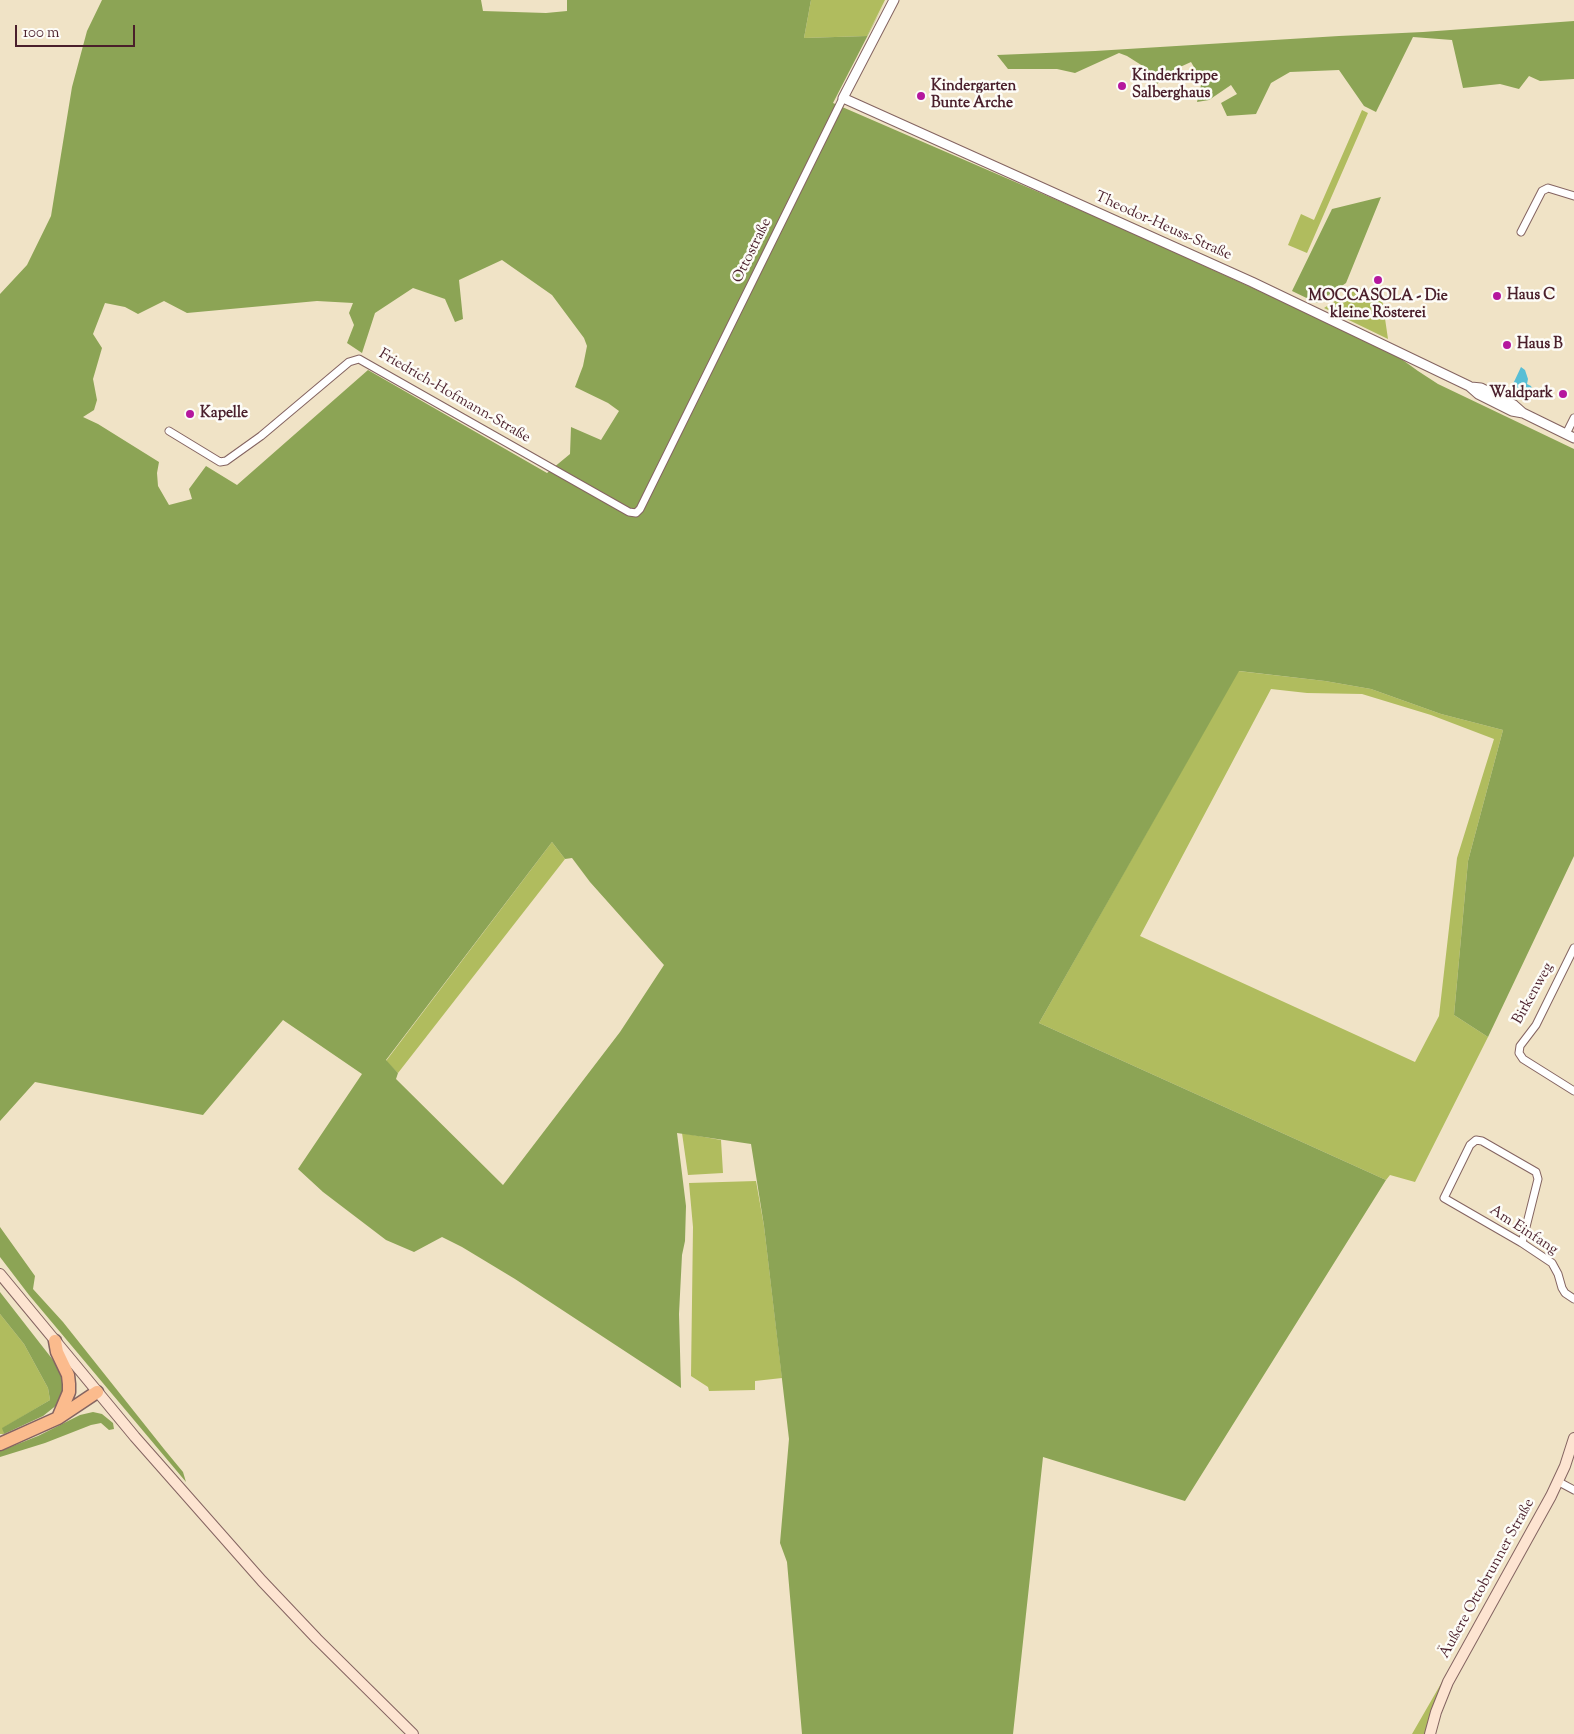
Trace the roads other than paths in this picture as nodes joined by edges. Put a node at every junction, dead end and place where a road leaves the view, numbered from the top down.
1 (894, 0) edge
2 (843, 98) junction
3 (1574, 196) edge
4 (1522, 232) dead end
5 (1574, 418) edge
6 (169, 431) dead end
7 (1570, 436) edge
8 (636, 513) joint
9 (1574, 948) edge
10 (1574, 1091) edge
11 (1522, 1244) junction
12 (0, 1274) edge
13 (1574, 1299) edge
14 (55, 1341) junction
15 (97, 1392) junction
16 (58, 1418) junction
17 (1574, 1438) edge
18 (0, 1444) edge
19 (1559, 1482) junction
20 (1574, 1490) edge
21 (413, 1734) edge
22 (1430, 1734) edge

1 - 2 street, Ottostraße
2 - 7 street, Theodor-Heuss-Straße
2 - 8 street, Ottostraße
3 - 4 street
5 - 7 street
6 - 8 street, Friedrich-Hofmann-Straße
9 - 10 street, Birkenweg
11 - 11 street, Am Einfang
11 - 13 street, Am Einfang
12 - 14 main road
14 - 15 main road
14 - 16 highway
15 - 16 highway
15 - 21 main road
16 - 18 highway
17 - 19 main road, Äußere Ottobrunner Straße
19 - 20 street
19 - 22 main road, Äußere Ottobrunner Straße

